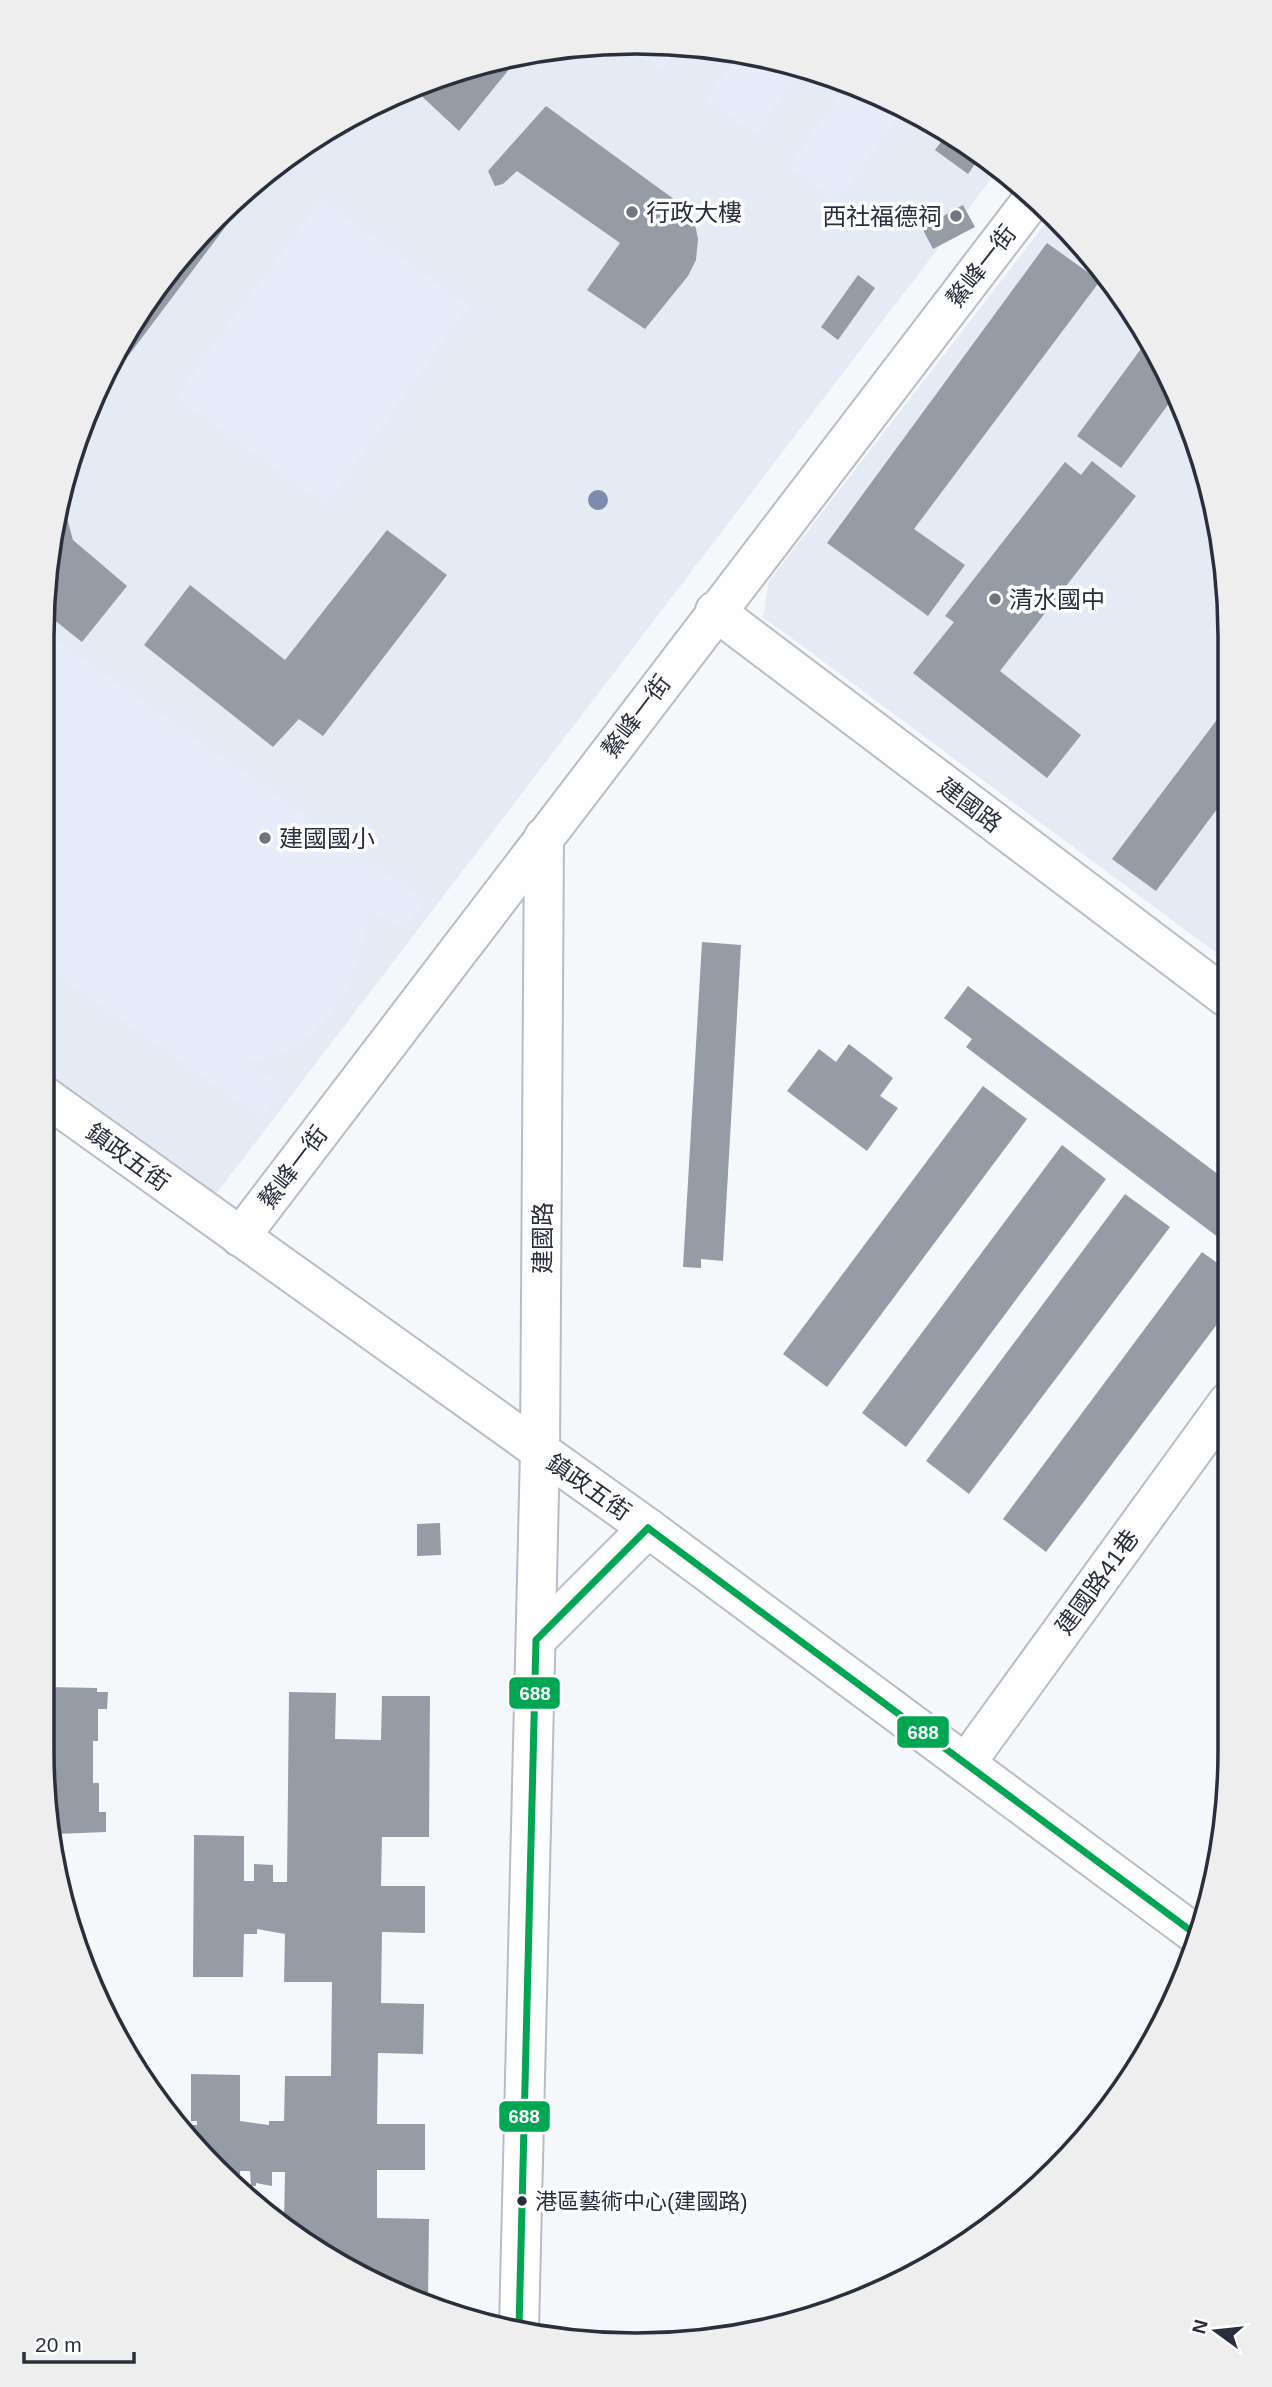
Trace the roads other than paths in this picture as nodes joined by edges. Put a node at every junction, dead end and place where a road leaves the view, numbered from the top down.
1 (1027, 206) edge
2 (715, 611) junction
3 (544, 837) junction
4 (1218, 991) edge
5 (54, 1104) edge
6 (240, 1237) junction
7 (1218, 1414) edge
8 (540, 1452) junction
9 (648, 1528) junction
10 (536, 1640) junction
11 (966, 1763) junction
12 (1190, 1930) edge
13 (519, 2321) edge

1 - 2 street, 鰲峰一街
2 - 3 street, 鰲峰一街
2 - 4 street, 建國路
3 - 6 street, 鰲峰一街
3 - 8 street, 建國路
5 - 6 street, 鎮政五街
6 - 8 street, 鎮政五街
7 - 11 street, 建國路41巷
8 - 9 street, 鎮政五街
8 - 10 street, 建國路
9 - 10 street
9 - 11 street, 鎮政五街
10 - 13 street, 建國路
11 - 12 street, 鎮政五街

